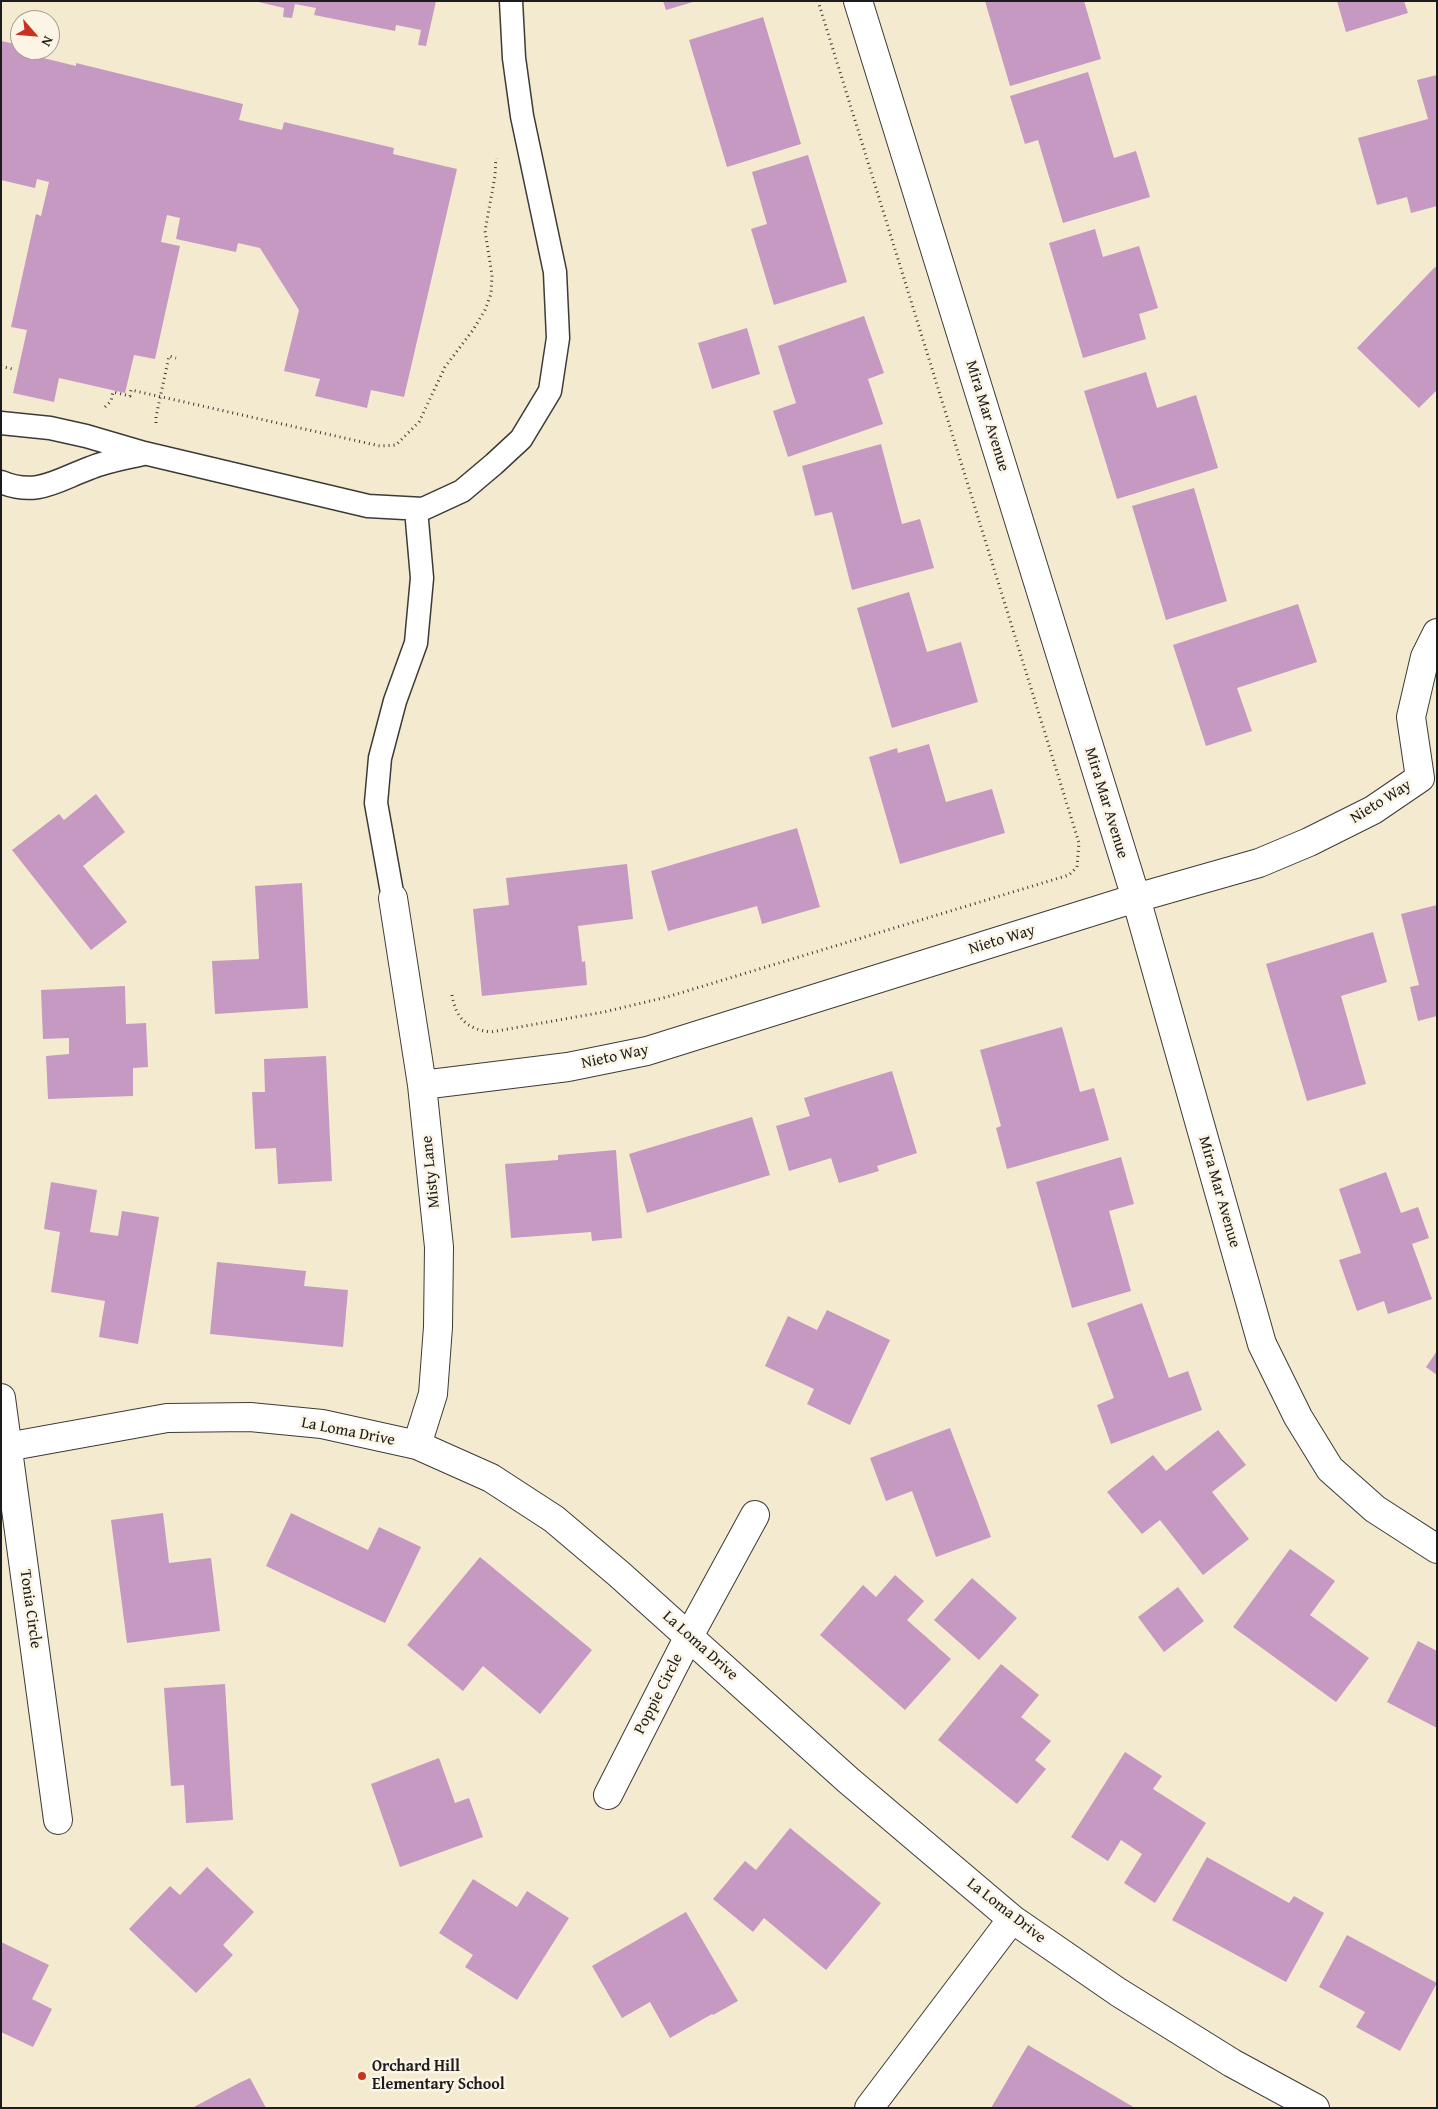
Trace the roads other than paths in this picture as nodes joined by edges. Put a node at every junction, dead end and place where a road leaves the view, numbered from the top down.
1 (511, 1) edge
2 (858, 1) edge
3 (1, 423) edge
4 (144, 453) junction
5 (1, 482) edge
6 (416, 509) junction
7 (1437, 633) edge
8 (1428, 777) edge
9 (393, 898) joint
10 (1136, 898) junction
11 (422, 1085) junction
12 (1, 1398) edge
13 (417, 1445) junction
14 (5, 1448) edge
15 (755, 1515) dead end
16 (1437, 1549) edge
17 (689, 1636) junction
18 (608, 1795) dead end
19 (58, 1820) dead end
20 (1012, 1919) junction
21 (869, 2108) edge
22 (1314, 2108) edge

1 - 6 lane
2 - 10 street, Mira Mar Avenue
3 - 4 lane
4 - 5 lane
4 - 6 lane
6 - 9 lane
7 - 8 street, Nieto Way
8 - 10 street, Nieto Way
9 - 11 street, Misty Lane
10 - 11 street, Nieto Way
10 - 16 street, Mira Mar Avenue
11 - 13 street, Misty Lane
12 - 14 street, Tonia Circle
13 - 14 street, La Loma Drive
13 - 17 street, La Loma Drive
14 - 19 street, Tonia Circle
15 - 17 street, Poppie Circle
17 - 18 street, Poppie Circle
17 - 20 street, La Loma Drive
20 - 21 street
20 - 22 street, La Loma Drive

